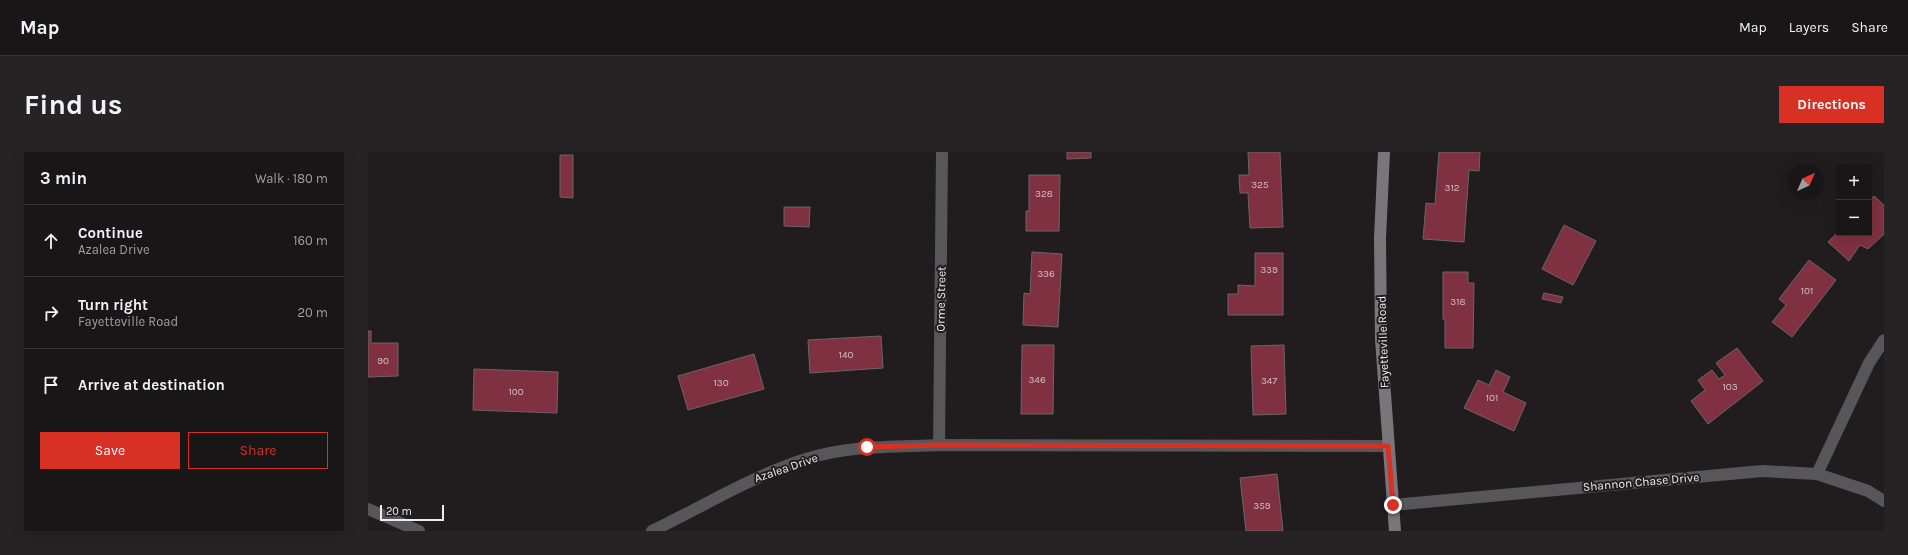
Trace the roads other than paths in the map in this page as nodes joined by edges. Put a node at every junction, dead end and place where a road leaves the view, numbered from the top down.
1 (942, 152) edge
2 (1384, 152) edge
3 (1884, 340) edge
4 (939, 445) junction
5 (1388, 446) junction
6 (1817, 474) junction
7 (1884, 502) edge
8 (1393, 505) junction
9 (368, 509) edge
10 (420, 531) edge
11 (652, 531) edge
12 (1395, 531) edge

1 - 4 street, Orme Street
2 - 5 street, Fayetteville Road
3 - 6 street
4 - 5 street, Azalea Drive
4 - 11 street, Azalea Drive
5 - 8 street, Fayetteville Road
6 - 7 street, Shannon Chase Drive
6 - 8 street, Shannon Chase Drive
8 - 12 street, Fayetteville Road
9 - 10 street

